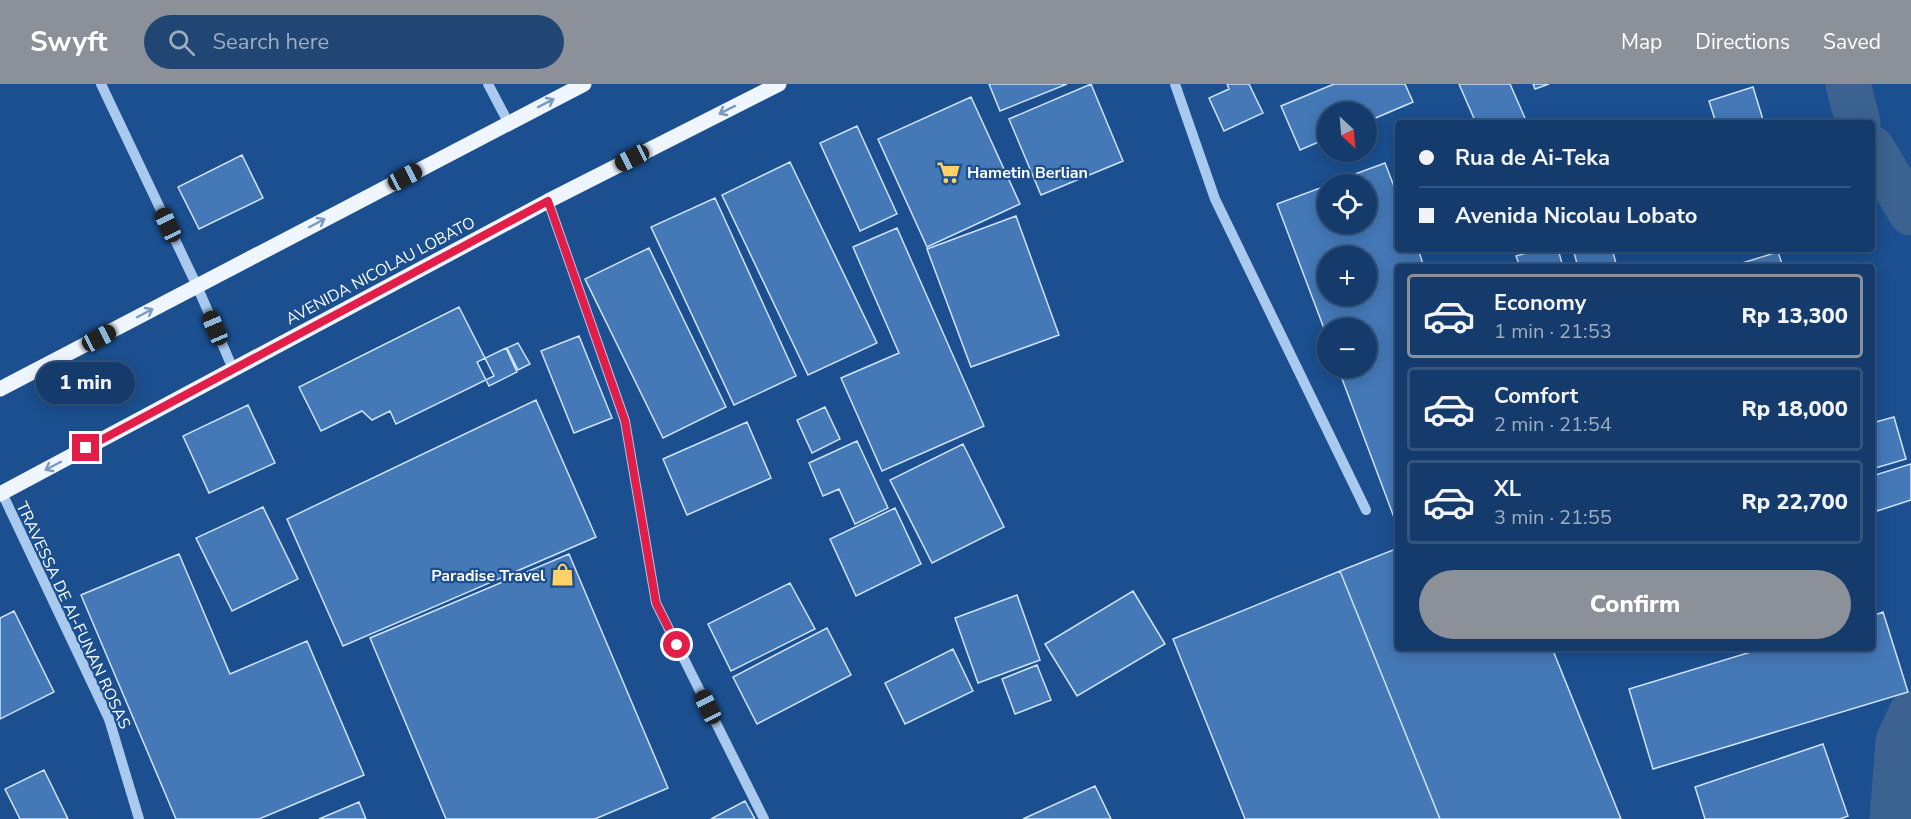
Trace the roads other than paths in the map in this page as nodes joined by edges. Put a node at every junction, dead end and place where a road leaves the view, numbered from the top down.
1 (101, 84) edge
2 (488, 84) edge
3 (584, 84) edge
4 (779, 84) edge
5 (1175, 84) edge
6 (508, 122) junction
7 (548, 201) junction
8 (197, 286) junction
9 (233, 369) junction
10 (0, 389) edge
11 (1, 493) edge
12 (1366, 510) dead end
13 (139, 819) edge
14 (764, 819) edge

1 - 8 street
2 - 6 street
6 -> 3 main road
4 -> 7 main road, AVENIDA NICOLAU LOBATO
5 - 12 street
8 -> 6 main road
7 - 9 main road, AVENIDA NICOLAU LOBATO
7 - 14 street
8 - 9 street
10 -> 8 main road
9 -> 11 main road, AVENIDA NICOLAU LOBATO
11 - 13 street, TRAVESSA DE AI-FUNAN ROSAS

